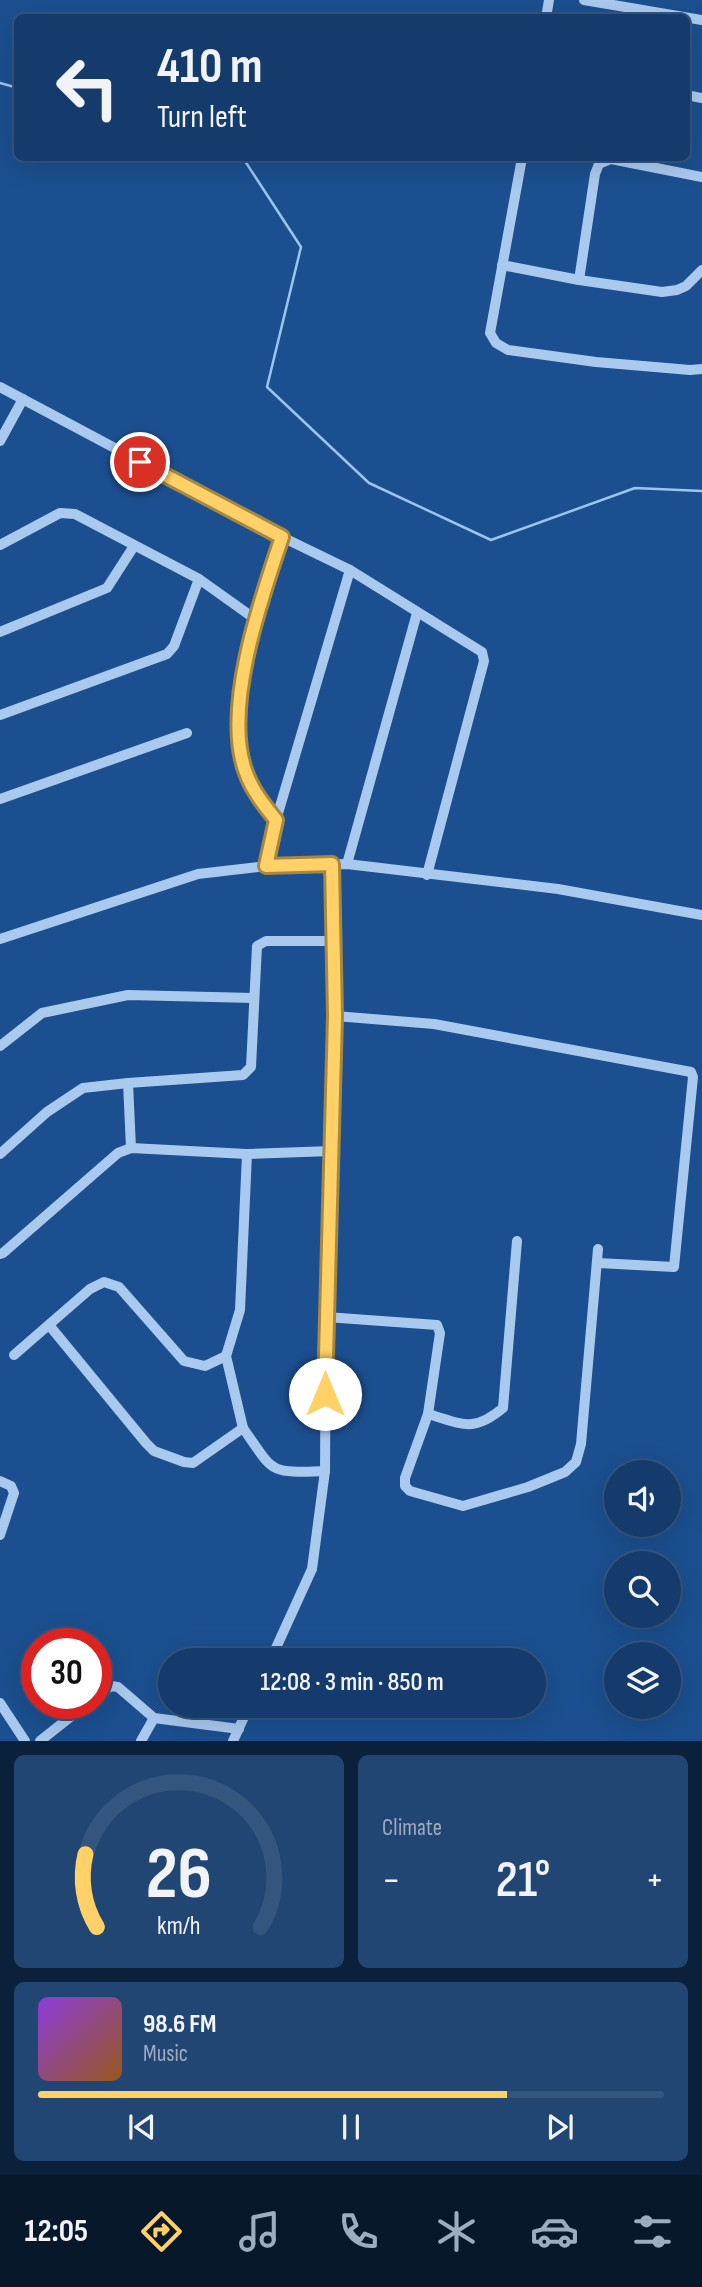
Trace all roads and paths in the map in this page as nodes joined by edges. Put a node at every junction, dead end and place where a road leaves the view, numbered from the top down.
1 (584, 0) edge
2 (667, 14) edge
3 (521, 161) edge
4 (606, 161) edge
5 (621, 161) edge
6 (702, 177) edge
7 (502, 265) junction
8 (702, 270) edge
9 (579, 280) junction
10 (702, 369) edge
11 (0, 387) edge
12 (23, 399) junction
13 (0, 441) edge
14 (282, 537) junction
15 (0, 545) edge
16 (134, 546) junction
17 (350, 570) junction
18 (199, 579) junction
19 (417, 613) junction
20 (255, 619) junction
21 (0, 632) edge
22 (0, 715) edge
23 (187, 733) dead end
24 (0, 799) edge
25 (276, 820) junction
26 (332, 864) junction
27 (347, 864) junction
28 (266, 866) junction
29 (427, 875) junction
30 (702, 915) edge
31 (0, 939) edge
32 (334, 941) junction
33 (254, 998) junction
34 (335, 1016) junction
35 (0, 1046) edge
36 (128, 1083) junction
37 (131, 1148) junction
38 (331, 1151) junction
39 (0, 1154) edge
40 (247, 1154) junction
41 (517, 1241) dead end
42 (598, 1249) dead end
43 (0, 1254) edge
44 (598, 1263) junction
45 (326, 1317) junction
46 (48, 1325) junction
47 (14, 1355) dead end
48 (226, 1356) junction
49 (428, 1414) junction
50 (243, 1428) junction
51 (325, 1471) junction
52 (0, 1481) edge
53 (0, 1535) edge
54 (276, 1648) edge
55 (112, 1686) edge
56 (0, 1703) edge
57 (153, 1718) junction
58 (244, 1718) edge
59 (68, 1719) edge
60 (239, 1729) junction
61 (25, 1741) edge
62 (40, 1741) edge
63 (141, 1741) edge
64 (233, 1741) edge

1 - 2 street
3 - 7 street
4 - 9 street
5 - 6 street
7 - 9 street
7 - 10 street
8 - 9 street
11 - 12 street
12 - 13 street
12 - 14 street
14 - 17 street
14 - 20 street
15 - 16 street
16 - 18 street
16 - 21 street
17 - 19 street
17 - 25 street
18 - 20 street
18 - 22 street
19 - 27 street
19 - 29 street
20 - 25 street
23 - 24 street
25 - 28 street
26 - 27 street
26 - 28 street
26 - 32 street
27 - 29 street
28 - 31 street
29 - 30 street
32 - 33 street
32 - 34 street
33 - 35 street
33 - 36 street
34 - 38 street
34 - 44 street
36 - 37 street
36 - 39 street
37 - 40 street
37 - 43 street
38 - 40 street
38 - 45 street
40 - 48 street
41 - 49 street
42 - 44 street
44 - 49 street
45 - 49 street
45 - 51 street
46 - 47 street
46 - 48 street
46 - 50 street
48 - 50 street
50 - 51 street
51 - 54 street
52 - 53 street
55 - 57 street
56 - 61 street
57 - 60 street
57 - 63 street
58 - 60 street
59 - 62 street
60 - 64 street

